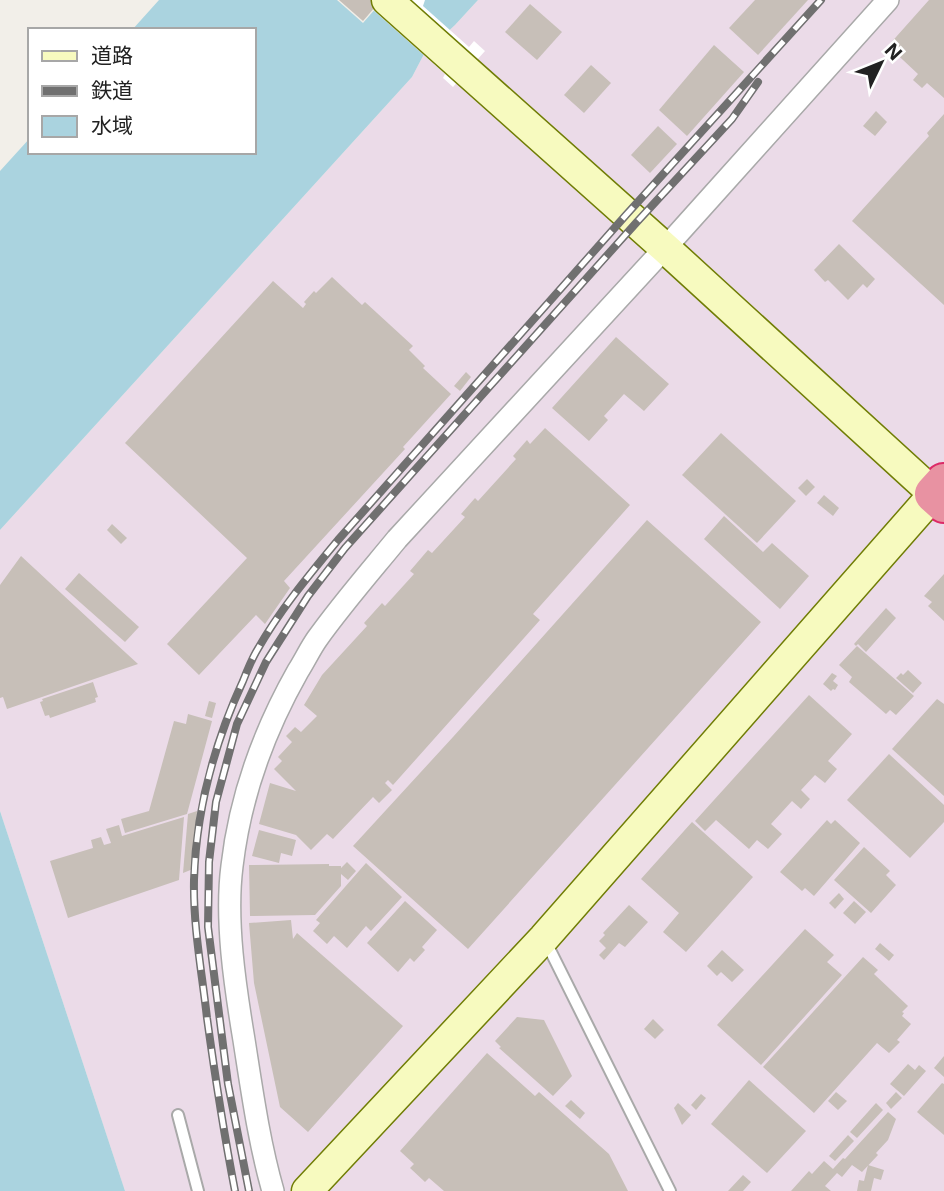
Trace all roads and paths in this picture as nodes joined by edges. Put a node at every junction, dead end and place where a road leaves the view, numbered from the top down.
1 (387, 0) edge
2 (888, 0) edge
3 (665, 248) junction
4 (941, 493) edge
5 (544, 937) junction
6 (178, 1115) dead end
7 (198, 1191) edge
8 (273, 1191) edge
9 (307, 1191) edge
10 (670, 1191) edge

1 - 3 street
2 - 3 street
3 - 4 street
3 - 8 street
4 - 5 street
5 - 9 street
5 - 10 lane
6 - 7 lane

